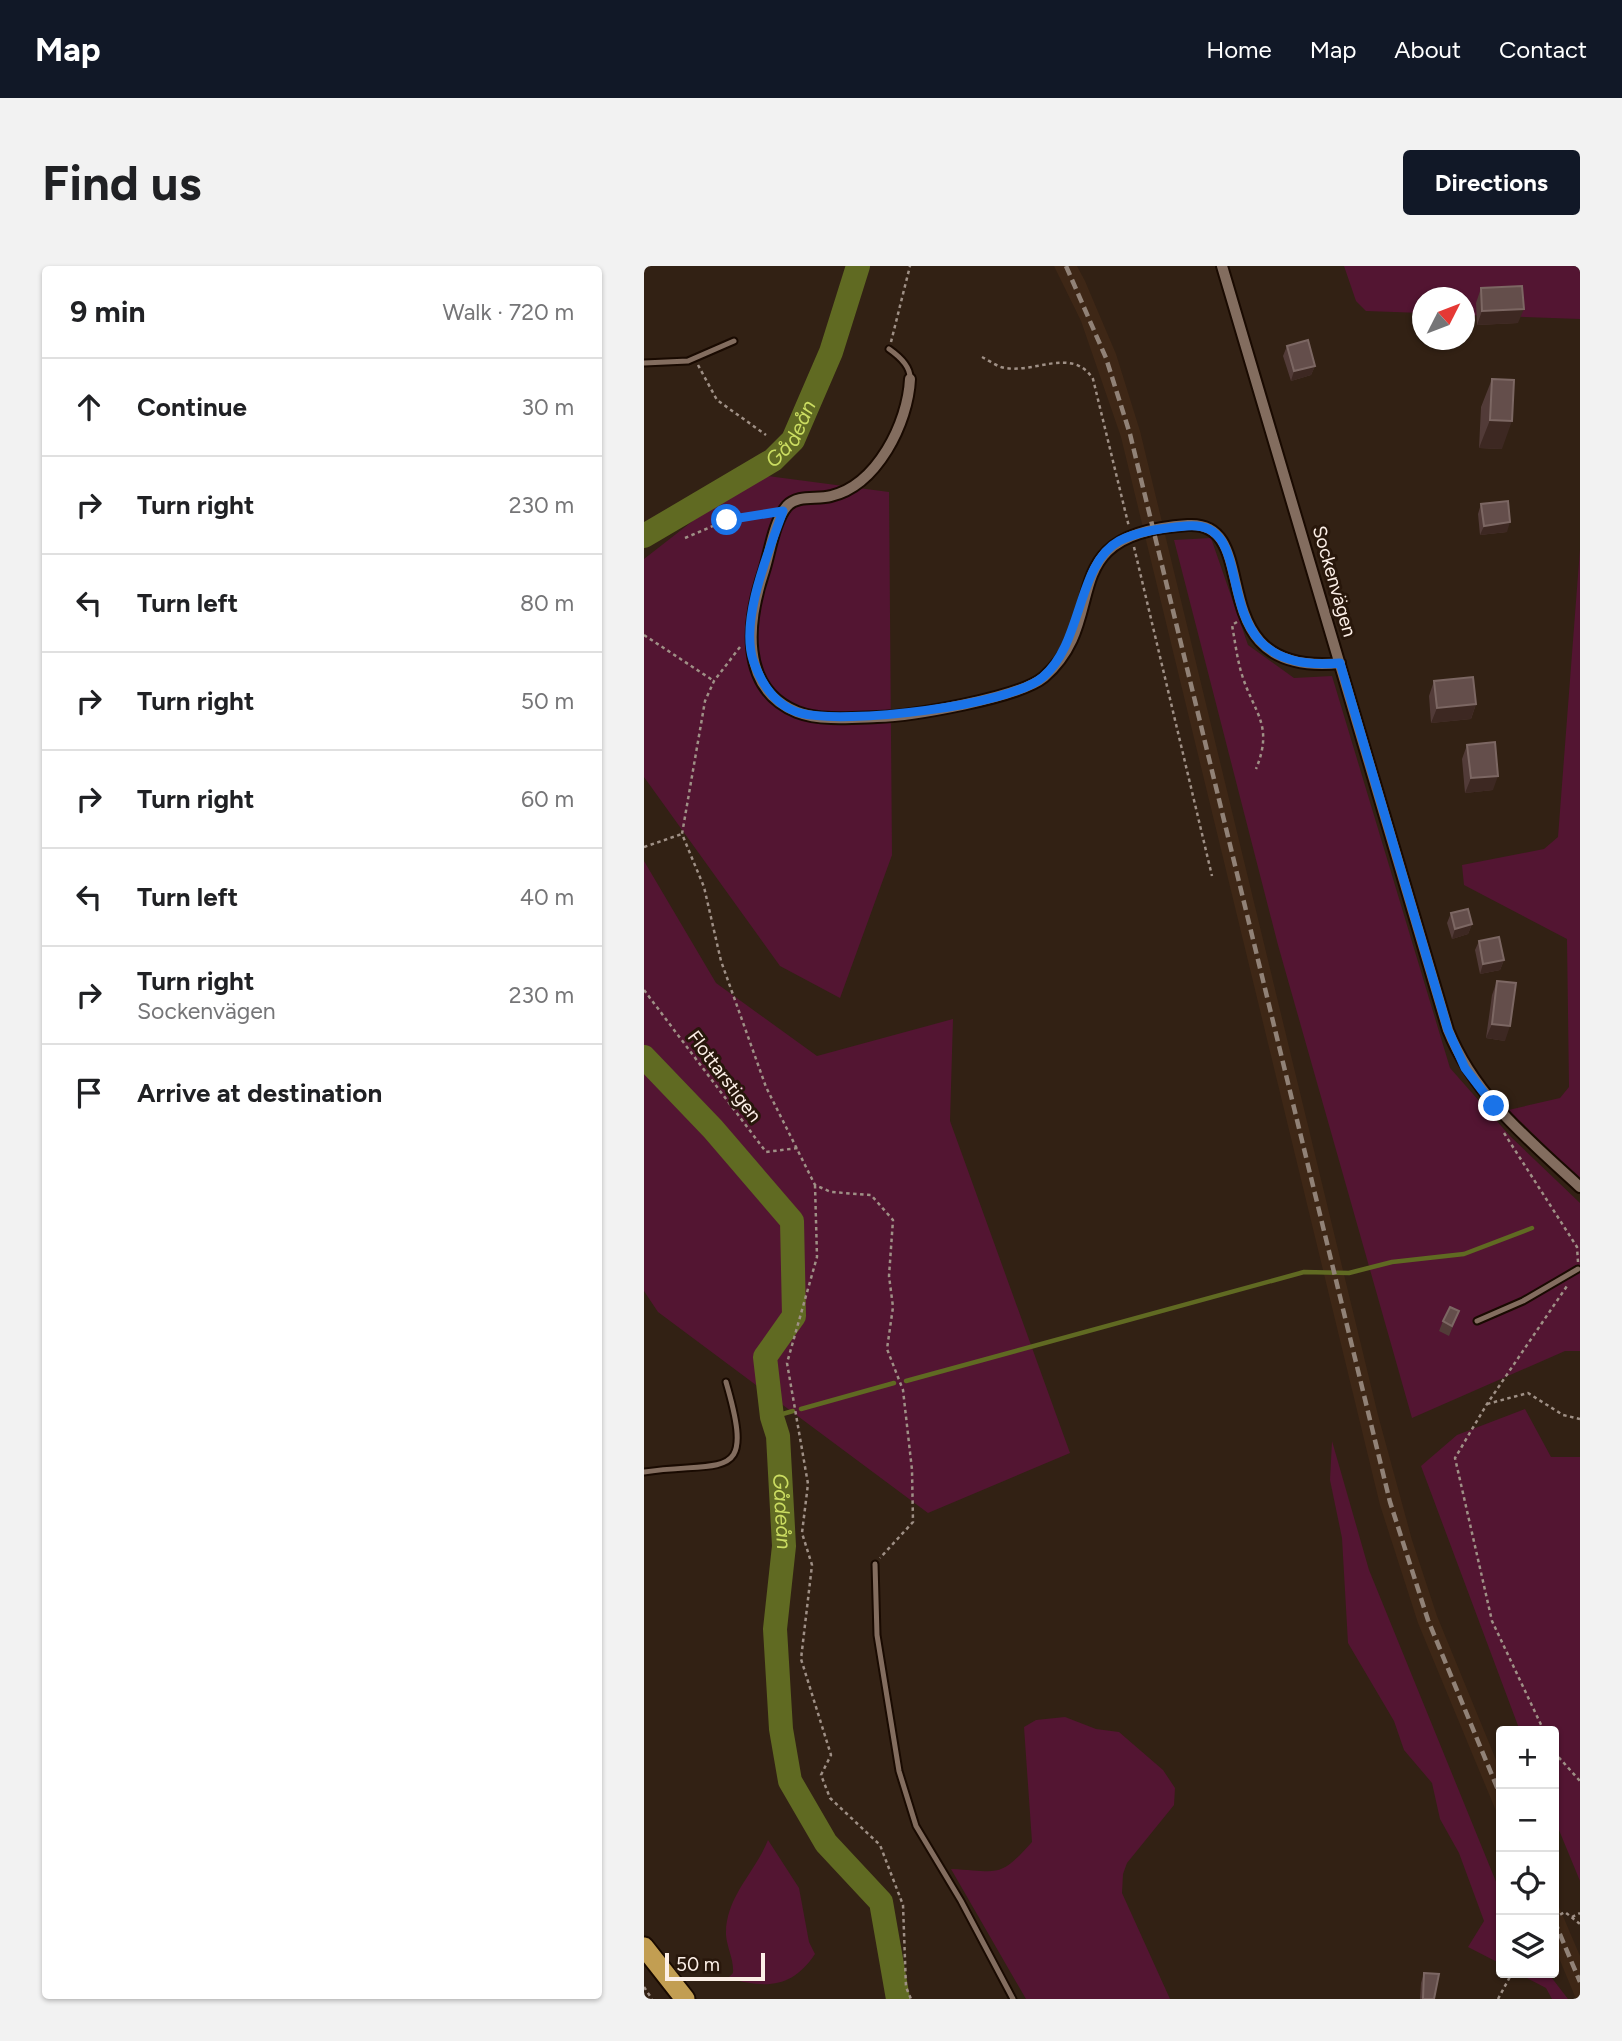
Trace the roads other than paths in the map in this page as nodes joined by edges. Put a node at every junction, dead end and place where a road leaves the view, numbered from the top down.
1 (1222, 266) edge
2 (734, 341) dead end
3 (890, 349) road end
4 (644, 363) edge
5 (910, 379) joint
6 (1340, 663) junction
7 (1580, 1187) edge
8 (1578, 1269) edge
9 (1477, 1321) dead end
10 (726, 1382) dead end
11 (644, 1472) edge
12 (874, 1564) road end
13 (644, 1947) edge
14 (684, 1999) edge
15 (1013, 1999) edge

1 - 6 street, Sockenvägen
2 - 4 lane
3 - 5 lane
5 - 6 street
6 - 7 street, Sockenvägen
8 - 9 lane
10 - 11 lane
12 - 15 lane
13 - 14 highway

